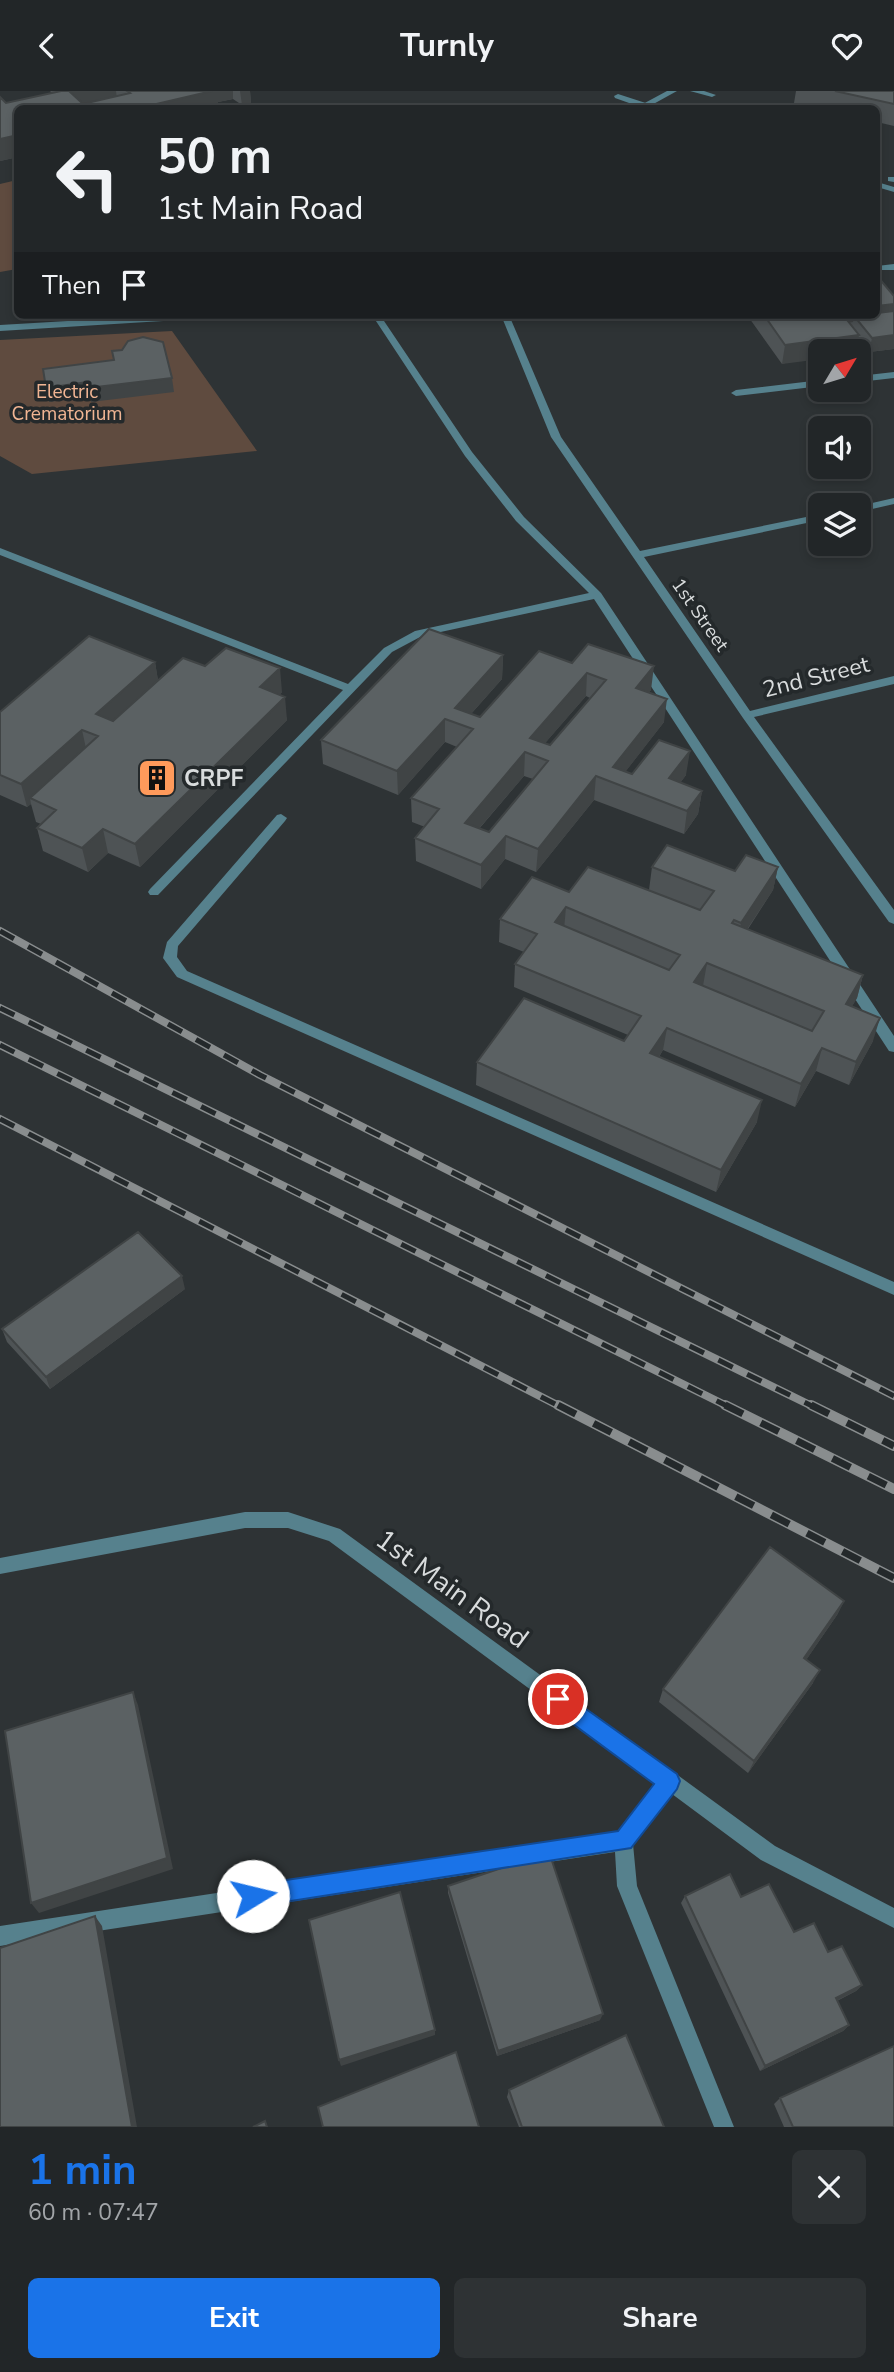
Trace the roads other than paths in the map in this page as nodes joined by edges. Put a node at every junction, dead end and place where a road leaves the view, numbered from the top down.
1 (673, 91) edge
2 (694, 91) edge
3 (712, 95) dead end
4 (618, 96) dead end
5 (645, 105) joint
6 (147, 319) edge
7 (379, 319) edge
8 (507, 319) edge
9 (0, 328) edge
10 (894, 375) edge
11 (872, 378) edge
12 (808, 385) edge
13 (736, 393) dead end
14 (894, 501) edge
15 (871, 506) edge
16 (808, 520) edge
17 (0, 551) edge
18 (637, 555) junction
19 (597, 595) junction
20 (894, 680) edge
21 (350, 689) junction
22 (747, 715) junction
23 (281, 818) dead end
24 (154, 892) dead end
25 (894, 919) edge
26 (894, 1047) edge
27 (894, 1289) edge
28 (0, 1566) edge
29 (669, 1781) junction
30 (623, 1841) junction
31 (894, 1918) edge
32 (0, 1936) edge
33 (724, 2127) edge

1 - 5 street
2 - 3 street
4 - 5 street
6 - 9 street
7 - 19 street
8 - 18 street, 1st Street
10 - 11 street
12 - 13 street
14 - 15 street
16 - 18 street
17 - 21 street
18 - 22 street, 1st Street
19 - 21 street
19 - 26 street
20 - 22 street, 2nd Street
21 - 24 street
22 - 25 street, 1st Street
23 - 27 street
28 - 29 street, 1st Main Road
29 - 30 street
29 - 31 street, 1st Main Road
30 - 32 street
30 - 33 street

